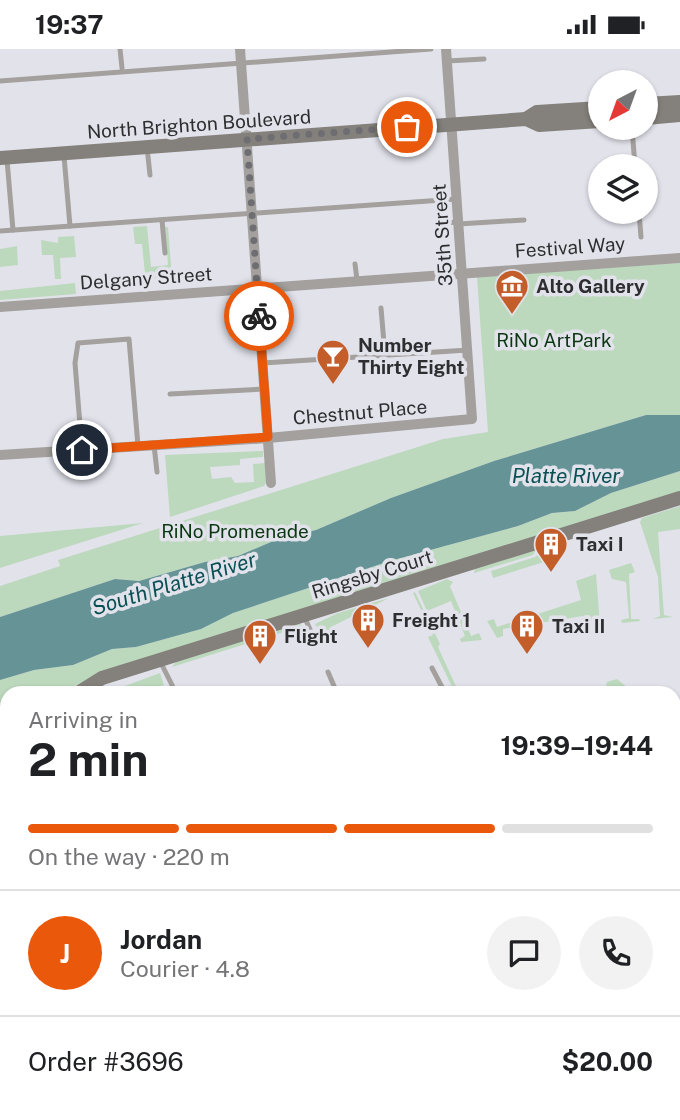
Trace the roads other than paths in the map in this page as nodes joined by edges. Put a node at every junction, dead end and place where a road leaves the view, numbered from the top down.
1 (120, 49) edge
2 (240, 49) edge
3 (431, 49) edge
4 (446, 49) edge
5 (484, 59) dead end
6 (447, 61) junction
7 (241, 63) junction
8 (122, 68) dead end
9 (0, 81) edge
10 (680, 102) edge
11 (658, 103) edge
12 (588, 109) edge
13 (680, 115) edge
14 (658, 117) edge
15 (526, 120) junction
16 (588, 122) edge
17 (452, 124) junction
18 (247, 139) junction
19 (147, 147) junction
20 (64, 153) junction
21 (4, 157) edge
22 (150, 175) dead end
23 (457, 198) junction
24 (157, 211) dead end
25 (252, 213) junction
26 (160, 220) junction
27 (524, 220) dead end
28 (443, 223) dead end
29 (458, 223) junction
30 (640, 224) edge
31 (70, 226) junction
32 (13, 230) junction
33 (0, 231) edge
34 (641, 237) dead end
35 (165, 253) dead end
36 (680, 258) edge
37 (355, 264) dead end
38 (462, 272) junction
39 (356, 280) junction
40 (257, 287) junction
41 (0, 307) edge
42 (381, 308) dead end
43 (467, 350) junction
44 (385, 355) junction
45 (263, 363) junction
46 (265, 390) junction
47 (170, 394) dead end
48 (472, 419) joint
49 (268, 437) junction
50 (154, 445) junction
51 (138, 446) junction
52 (82, 450) junction
53 (0, 455) edge
54 (157, 472) dead end
55 (271, 482) dead end
56 (680, 498) edge
57 (304, 615) junction
58 (317, 645) dead end
59 (160, 660) junction
60 (432, 668) dead end
61 (328, 672) dead end
62 (89, 686) edge
63 (173, 686) edge
64 (334, 686) edge
65 (441, 686) edge

1 - 8 lane
2 - 7 street
3 - 7 lane
4 - 6 street, 35th Street
5 - 6 lane
6 - 17 street, 35th Street
7 - 9 lane
7 - 18 street
10 - 11 main road
12 - 15 main road, North Brighton Boulevard
13 - 14 main road
15 - 16 main road, North Brighton Boulevard
15 - 17 main road, North Brighton Boulevard
17 - 18 main road, North Brighton Boulevard
17 - 23 street, 35th Street
18 - 19 main road, North Brighton Boulevard
18 - 25 street
19 - 20 main road, North Brighton Boulevard
19 - 22 lane
20 - 21 main road, North Brighton Boulevard
20 - 31 lane
21 - 32 lane
23 - 25 lane
23 - 29 street, 35th Street
24 - 26 lane
25 - 26 lane
25 - 40 street
26 - 31 lane
26 - 35 lane
27 - 29 lane
28 - 29 lane
29 - 38 street, 35th Street
30 - 34 lane
31 - 32 lane
32 - 33 lane
36 - 38 street, Festival Way
37 - 39 lane
38 - 39 street, Delgany Street
38 - 43 street, 35th Street
39 - 40 street, Delgany Street
40 - 41 street, Delgany Street
40 - 45 street
42 - 44 lane
43 - 44 lane
43 - 48 street, 35th Street
44 - 45 lane
45 - 46 street
46 - 47 lane
46 - 49 street
48 - 49 street, Chestnut Place
49 - 50 street, Chestnut Place
49 - 55 street
50 - 51 street, Chestnut Place
50 - 54 lane
51 - 52 street, Chestnut Place
51 - 52 lane
52 - 53 street, Chestnut Place
56 - 57 main road, Ringsby Court
57 - 58 lane
57 - 59 main road, Ringsby Court
59 - 62 main road, Ringsby Court
59 - 63 lane
60 - 65 lane
61 - 64 lane

